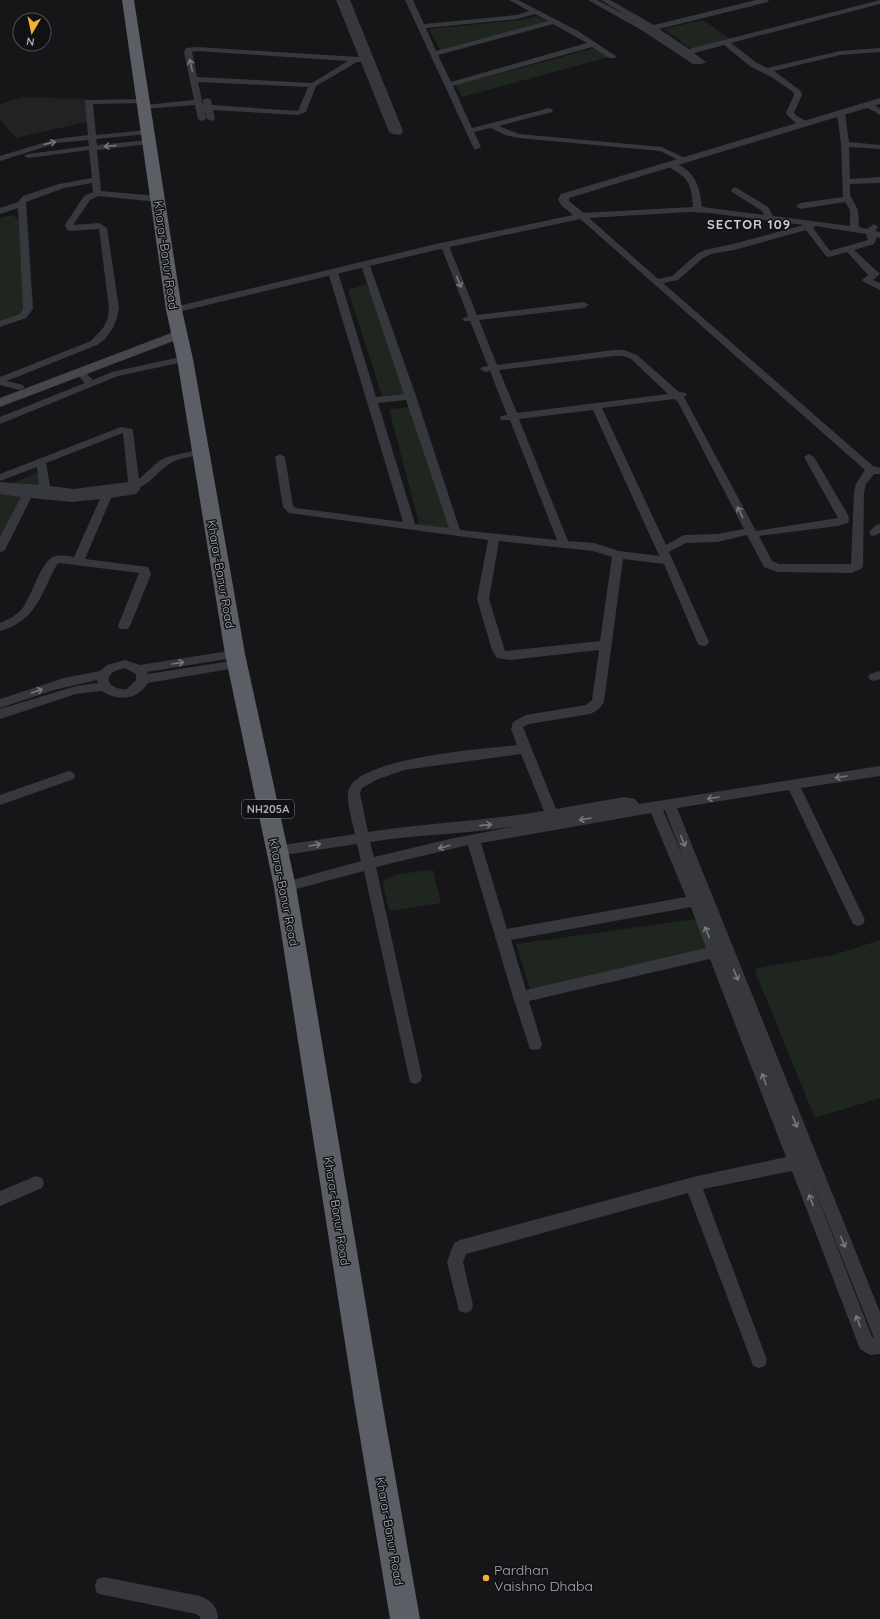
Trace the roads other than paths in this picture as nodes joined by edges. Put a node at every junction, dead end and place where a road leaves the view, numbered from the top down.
1 (128, 0) edge
2 (340, 0) edge
3 (346, 0) edge
4 (512, 0) edge
5 (592, 0) edge
6 (764, 0) edge
7 (411, 1) edge
8 (624, 1) dead end
9 (880, 1) edge
10 (605, 3) edge
11 (613, 4) junction
12 (535, 12) junction
13 (554, 22) junction
14 (421, 26) junction
15 (649, 28) junction
16 (725, 42) junction
17 (594, 44) junction
18 (880, 50) edge
19 (434, 54) junction
20 (612, 56) dead end
21 (355, 60) junction
22 (364, 60) junction
23 (766, 71) junction
24 (201, 82) junction
25 (313, 85) junction
26 (448, 85) junction
27 (379, 89) junction
28 (880, 101) edge
29 (144, 104) junction
30 (200, 104) junction
31 (869, 105) junction
32 (209, 107) junction
33 (550, 110) dead end
34 (841, 113) junction
35 (880, 113) edge
36 (202, 119) dead end
37 (211, 120) dead end
38 (805, 124) junction
39 (492, 126) junction
40 (470, 131) junction
41 (92, 137) junction
42 (149, 137) junction
43 (845, 144) junction
44 (477, 147) dead end
45 (880, 147) edge
46 (93, 148) junction
47 (0, 159) edge
48 (685, 160) junction
49 (670, 164) junction
50 (0, 165) edge
51 (97, 180) junction
52 (880, 180) edge
53 (846, 182) junction
54 (735, 190) dead end
55 (97, 193) junction
56 (158, 199) junction
57 (848, 199) junction
58 (21, 204) junction
59 (567, 204) junction
60 (800, 206) dead end
61 (698, 210) junction
62 (0, 212) edge
63 (581, 216) junction
64 (770, 218) junction
65 (544, 223) junction
66 (812, 225) junction
67 (880, 225) edge
68 (856, 229) junction
69 (870, 231) junction
70 (880, 235) edge
71 (440, 247) junction
72 (849, 249) junction
73 (366, 265) junction
74 (332, 272) junction
75 (877, 272) edge
76 (657, 282) junction
77 (880, 287) edge
78 (584, 305) dead end
79 (470, 318) junction
80 (0, 324) edge
81 (177, 324) junction
82 (185, 359) junction
83 (488, 366) junction
84 (80, 372) junction
85 (0, 381) edge
86 (91, 384) junction
87 (19, 387) junction
88 (0, 394) edge
89 (680, 395) junction
90 (411, 396) junction
91 (371, 401) junction
92 (0, 403) edge
93 (596, 406) junction
94 (509, 418) junction
95 (0, 421) edge
96 (201, 452) junction
97 (280, 456) dead end
98 (809, 457) dead end
99 (41, 462) junction
100 (876, 470) edge
101 (0, 478) edge
102 (0, 485) edge
103 (134, 485) junction
104 (45, 490) junction
105 (0, 491) edge
106 (30, 491) junction
107 (107, 495) junction
108 (410, 527) junction
109 (749, 531) junction
110 (760, 533) junction
111 (456, 534) junction
112 (494, 537) junction
113 (559, 544) junction
114 (0, 548) edge
115 (618, 555) junction
116 (666, 556) junction
117 (765, 559) junction
118 (78, 562) junction
119 (124, 626) dead end
120 (0, 628) edge
121 (703, 642) dead end
122 (606, 645) junction
123 (236, 659) junction
124 (141, 674) junction
125 (104, 681) junction
126 (0, 704) edge
127 (0, 714) edge
128 (525, 749) junction
129 (880, 771) edge
130 (69, 776) dead end
131 (793, 785) junction
132 (0, 800) edge
133 (662, 806) junction
134 (636, 810) junction
135 (552, 814) junction
136 (362, 837) junction
137 (473, 839) junction
138 (277, 851) junction
139 (369, 864) junction
140 (285, 887) junction
141 (695, 901) junction
142 (858, 920) dead end
143 (503, 936) junction
144 (714, 952) junction
145 (520, 996) junction
146 (535, 1044) dead end
147 (415, 1076) dead end
148 (803, 1161) junction
149 (36, 1183) dead end
150 (694, 1184) junction
151 (0, 1199) edge
152 (465, 1306) dead end
153 (880, 1333) edge
154 (880, 1346) edge
155 (758, 1360) dead end
156 (104, 1586) dead end
157 (209, 1619) edge
158 (405, 1619) edge

1 - 29 highway, Kharar-Banur Road / NH205A
2 - 22 street
3 - 27 street
4 - 12 street
5 - 10 street
6 - 15 street
7 - 14 street
8 - 11 street
9 - 16 street
10 - 11 street
10 - 15 street
11 - 15 street
12 - 13 street
12 - 14 street
13 - 17 street
13 - 19 street
14 - 19 street
15 - 16 street
16 - 23 street
17 - 20 street
17 - 26 street
18 - 23 street
19 - 26 street
21 - 22 street
24 -> 21 street
21 - 25 street
22 - 27 street
23 - 38 street
24 - 25 street
24 - 30 street
24 - 32 street
25 - 32 street
26 - 40 street
27 - 27 street
28 - 31 street
29 - 30 street
29 - 41 street
29 - 42 highway, Kharar-Banur Road / NH205A
30 - 32 street
30 - 36 street
31 - 34 street
31 - 35 street
32 - 37 street
33 - 39 street
34 - 38 street
34 - 43 street
38 - 48 street
39 - 40 street
39 - 48 street
40 - 44 street
41 - 42 street
41 - 46 street
47 -> 41 street
42 -> 46 street
42 - 56 highway, Kharar-Banur Road / NH205A
43 - 45 street
43 - 53 street
46 - 50 street
46 - 51 street
48 - 49 street
49 - 59 street
49 - 61 street
51 - 55 street
51 - 58 street
52 - 53 street
53 - 57 street
54 - 64 street
55 - 56 street
55 - 85 street
56 - 81 highway, Kharar-Banur Road / NH205A
57 - 60 street
57 - 68 street
58 - 62 street
58 - 80 street
59 - 63 street
59 - 65 street
61 - 63 street
61 - 64 street
63 - 65 street
63 - 76 street
64 - 66 street
65 - 71 street
66 - 68 street
66 - 72 street
66 - 76 street
67 - 69 street
68 - 69 street
69 - 70 street
69 - 72 street
71 - 73 street
71 - 79 street
72 - 75 street
73 - 74 street
73 - 90 street
74 - 81 street
74 - 91 street
75 - 77 street
76 - 100 street
78 - 79 street
79 - 83 street
81 - 82 highway, Kharar-Banur Road / NH205A
81 - 84 main road
81 - 87 main road
82 - 86 street
82 - 96 highway, Kharar-Banur Road / NH205A
83 - 89 street
83 - 94 street
84 - 86 street
84 - 92 main road
85 - 87 street
86 - 95 street
87 - 88 main road
89 - 93 street
109 -> 89 street
89 - 110 street
90 - 91 street
90 - 111 street
91 - 108 street
93 - 94 street
93 - 116 street
94 - 113 street
96 - 103 street
96 - 123 highway, Kharar-Banur Road / NH205A
97 - 108 street
98 - 110 street
99 - 101 street
99 - 103 street
99 - 104 street
100 - 117 street
102 - 106 street
103 - 104 street
103 - 107 street
104 - 106 street
105 - 106 street
106 - 107 street
106 - 114 street
107 - 118 street
108 - 111 street
109 - 116 street
109 - 117 street
110 - 117 street
111 - 112 street
112 - 113 street
112 - 122 street
113 - 115 street
115 - 116 street
115 - 122 street
116 - 121 street
118 - 119 street
118 - 120 street
122 - 128 street
123 - 124 street
123 - 138 highway, Kharar-Banur Road / NH205A
124 - 125 street
124 - 125 street
126 -> 125 street
125 - 127 street
128 - 135 street
128 - 136 street
129 -> 131 street
130 - 132 street
131 -> 133 street
131 - 142 street
133 - 134 street
133 - 141 street
133 -> 148 street
134 - 135 street
134 -> 137 street
136 -> 135 street
138 -> 136 street
136 - 139 street
137 -> 139 street
137 - 143 street
138 - 140 highway, Kharar-Banur Road / NH205A
139 - 140 street
139 - 147 street
140 - 158 highway, Kharar-Banur Road / NH205A
141 - 143 street
144 -> 141 street
143 - 145 street
144 - 145 street
148 -> 144 street
145 - 146 street
148 - 150 street
148 -> 153 street
154 -> 148 street
149 - 151 street
150 - 152 street
150 - 155 street
156 - 157 street

